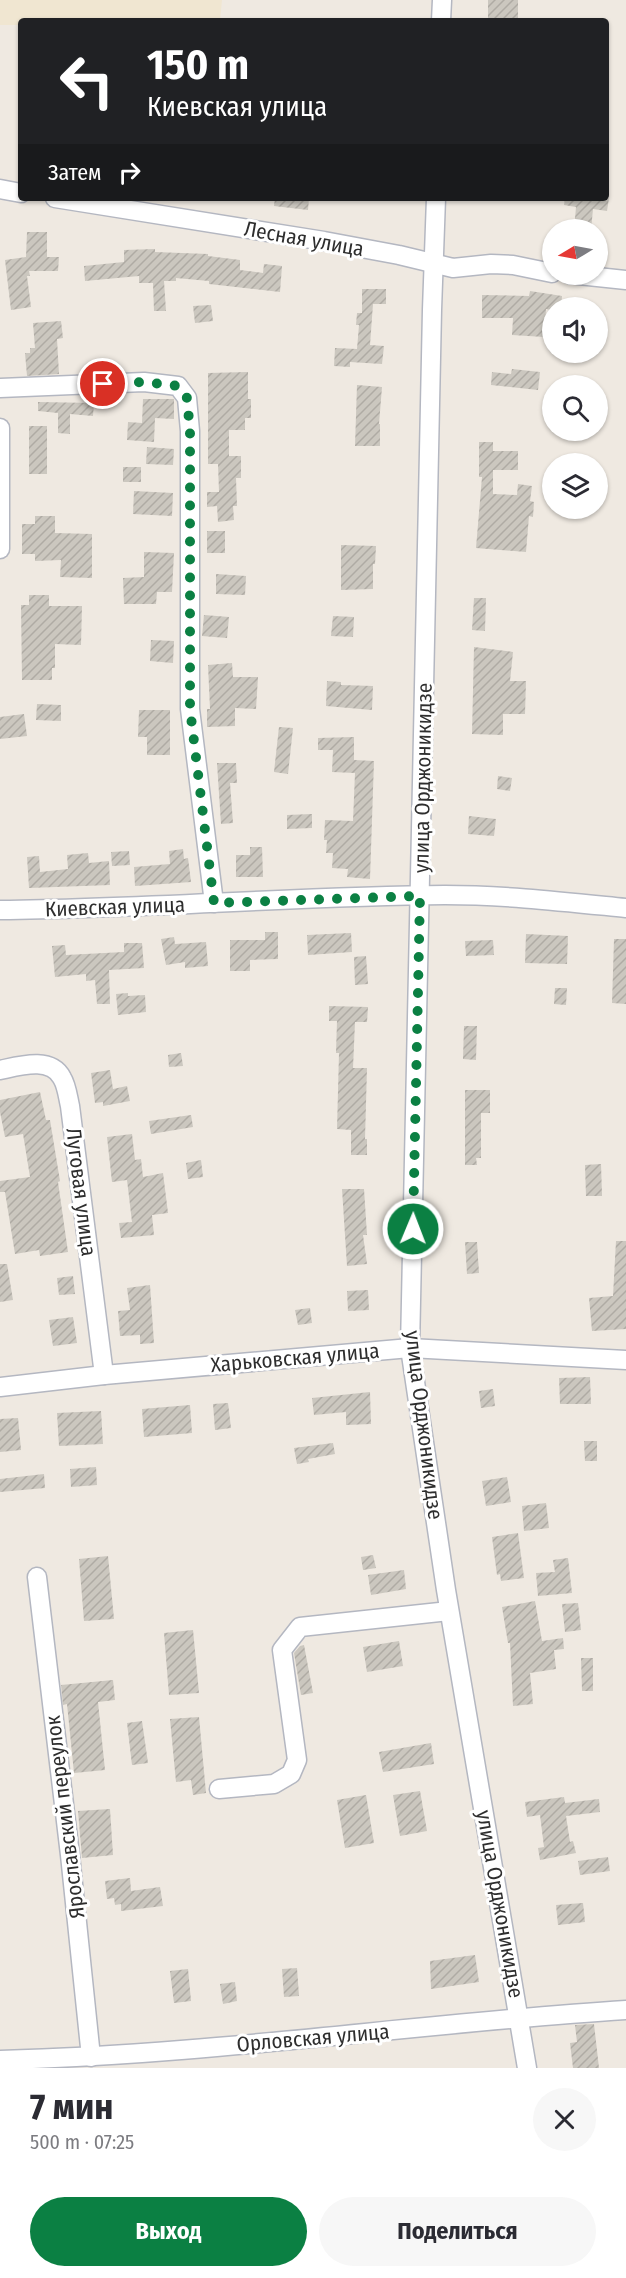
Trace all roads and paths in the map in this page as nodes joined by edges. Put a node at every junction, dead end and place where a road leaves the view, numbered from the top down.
1 (442, 0) edge
2 (441, 18) edge
3 (0, 189) edge
4 (18, 192) edge
5 (74, 201) edge
6 (436, 201) edge
7 (433, 262) junction
8 (542, 271) edge
9 (608, 278) edge
10 (626, 280) edge
11 (0, 388) edge
12 (0, 428) edge
13 (0, 549) edge
14 (420, 896) junction
15 (214, 903) junction
16 (626, 908) edge
17 (0, 910) edge
18 (0, 1070) edge
19 (410, 1348) junction
20 (626, 1360) edge
21 (104, 1375) junction
22 (0, 1387) edge
23 (37, 1576) dead end
24 (449, 1611) junction
25 (219, 1789) dead end
26 (626, 2010) edge
27 (519, 2016) junction
28 (91, 2057) junction
29 (0, 2060) edge
30 (527, 2068) edge

1 - 2 street
3 - 4 street
5 - 7 street, Лесная улица
6 - 7 street, улица Орджоникидзе
7 - 8 street, Лесная улица
7 - 14 street, улица Орджоникидзе
9 - 10 street
11 - 15 street
12 - 13 street
14 - 15 street, Киевская улица
14 - 16 street, Киевская улица
14 - 19 street, улица Орджоникидзе
15 - 17 street, Киевская улица
18 - 21 street, Луговая улица
19 - 20 street, Харьковская улица
19 - 21 street, Харьковская улица
19 - 24 street, улица Орджоникидзе
21 - 22 street, Харьковская улица
23 - 28 street, Ярославский переулок
24 - 25 street
24 - 27 street, улица Орджоникидзе
26 - 27 street, Орловская улица
27 - 28 street, Орловская улица
27 - 30 street, улица Орджоникидзе
28 - 29 street, Орловская улица

